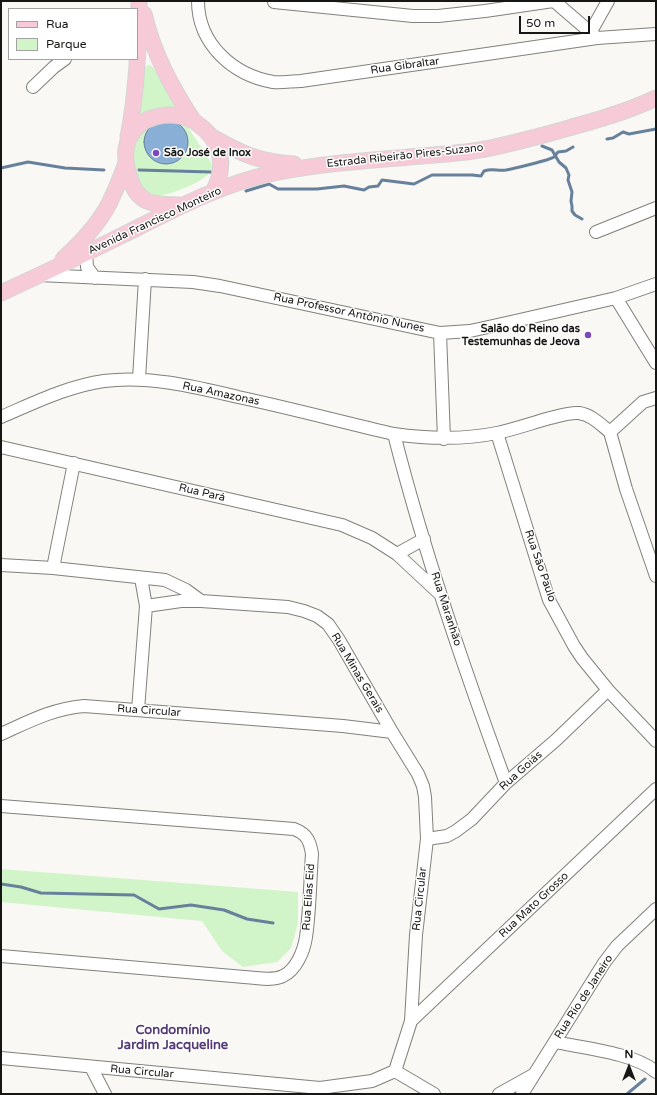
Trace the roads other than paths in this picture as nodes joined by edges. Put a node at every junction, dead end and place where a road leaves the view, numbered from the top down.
1 (140, 1) edge
2 (198, 1) edge
3 (553, 1) edge
4 (608, 1) edge
5 (274, 2) edge
6 (138, 33) edge
7 (656, 34) edge
8 (593, 36) junction
9 (64, 60) edge
10 (137, 60) edge
11 (33, 87) dead end
12 (656, 98) edge
13 (193, 120) junction
14 (212, 137) junction
15 (128, 140) junction
16 (126, 163) junction
17 (315, 165) junction
18 (213, 192) junction
19 (183, 206) junction
20 (656, 208) edge
21 (596, 232) dead end
22 (86, 253) junction
23 (42, 274) junction
24 (95, 278) junction
25 (145, 279) junction
26 (656, 284) edge
27 (1, 293) edge
28 (616, 298) junction
29 (440, 333) junction
30 (656, 363) edge
31 (139, 379) junction
32 (656, 398) edge
33 (1, 417) edge
34 (610, 432) junction
35 (497, 433) junction
36 (394, 434) junction
37 (444, 439) junction
38 (1, 447) edge
39 (74, 463) junction
40 (424, 539) junction
41 (397, 554) junction
42 (1, 568) edge
43 (53, 568) junction
44 (656, 576) edge
45 (141, 578) junction
46 (441, 595) junction
47 (201, 601) junction
48 (146, 606) junction
49 (608, 690) junction
50 (138, 710) junction
51 (392, 732) junction
52 (1, 734) edge
53 (655, 739) edge
54 (506, 782) junction
55 (656, 789) edge
56 (1, 806) edge
57 (427, 839) junction
58 (656, 909) edge
59 (1, 956) edge
60 (411, 1021) junction
61 (555, 1042) junction
62 (1, 1058) edge
63 (91, 1067) junction
64 (395, 1071) junction
65 (656, 1072) edge
66 (533, 1075) junction
67 (318, 1091) edge
68 (105, 1094) edge
69 (434, 1094) edge
70 (499, 1094) edge
71 (522, 1094) edge

1 - 6 main road
1 - 13 main road
2 - 8 street, Rua Gibraltar
3 - 5 street
3 - 8 street
4 - 8 street
7 - 8 street, Rua Gibraltar
9 - 11 street
10 - 15 main road
12 - 17 main road, Estrada Ribeirão Pires-Suzano
13 - 14 main road
13 - 15 main road
14 - 17 main road
14 - 18 main road
15 - 16 main road
16 - 19 main road
16 - 23 main road
17 - 18 main road, Avenida Francisco Monteiro
18 - 19 main road, Avenida Francisco Monteiro
19 - 22 main road, Avenida Francisco Monteiro
20 - 21 street
22 - 23 main road, Avenida Francisco Monteiro
22 - 24 street
23 - 24 street, Rua Professor Antônio Nunes
23 - 27 main road, Avenida Francisco Monteiro
24 - 25 street, Rua Professor Antônio Nunes
25 - 29 street, Rua Professor Antônio Nunes
25 - 31 street
26 - 28 street, Rua Professor Antônio Nunes
28 - 29 street, Rua Professor Antônio Nunes
28 - 30 street
29 - 37 street
31 - 33 street, Rua Amazonas
31 - 36 street, Rua Amazonas
32 - 34 street
34 - 35 street, Rua Amazonas
34 - 44 street
35 - 37 street, Rua Amazonas
35 - 49 street, Rua São Paulo
36 - 37 street, Rua Amazonas
36 - 40 street, Rua Maranhão
38 - 39 street, Rua Pará
39 - 41 street, Rua Pará
39 - 43 street
40 - 41 street
40 - 46 street, Rua Maranhão
41 - 46 street, Rua Pará
42 - 43 street
43 - 45 street
45 - 47 street
45 - 48 street
46 - 54 street, Rua Maranhão
47 - 48 street, Rua Minas Gerais
47 - 51 street, Rua Minas Gerais
48 - 50 street
49 - 53 street, Rua São Paulo
49 - 54 street, Rua Goiás
50 - 51 street, Rua Circular
50 - 52 street, Rua Circular
51 - 57 street, Rua Circular
54 - 57 street, Rua Goiás
55 - 60 street, Rua Mato Grosso
56 - 59 street, Rua Elias Eid
57 - 60 street, Rua Circular
58 - 61 street, Rua Rio de Janeiro
60 - 64 street, Rua Circular
61 - 65 street
61 - 66 street, Rua Rio de Janeiro
62 - 63 street, Rua Circular
63 - 67 street, Rua Circular
63 - 68 street
64 - 67 street, Rua Circular
64 - 69 street
66 - 70 street
66 - 71 street, Rua Rio de Janeiro

